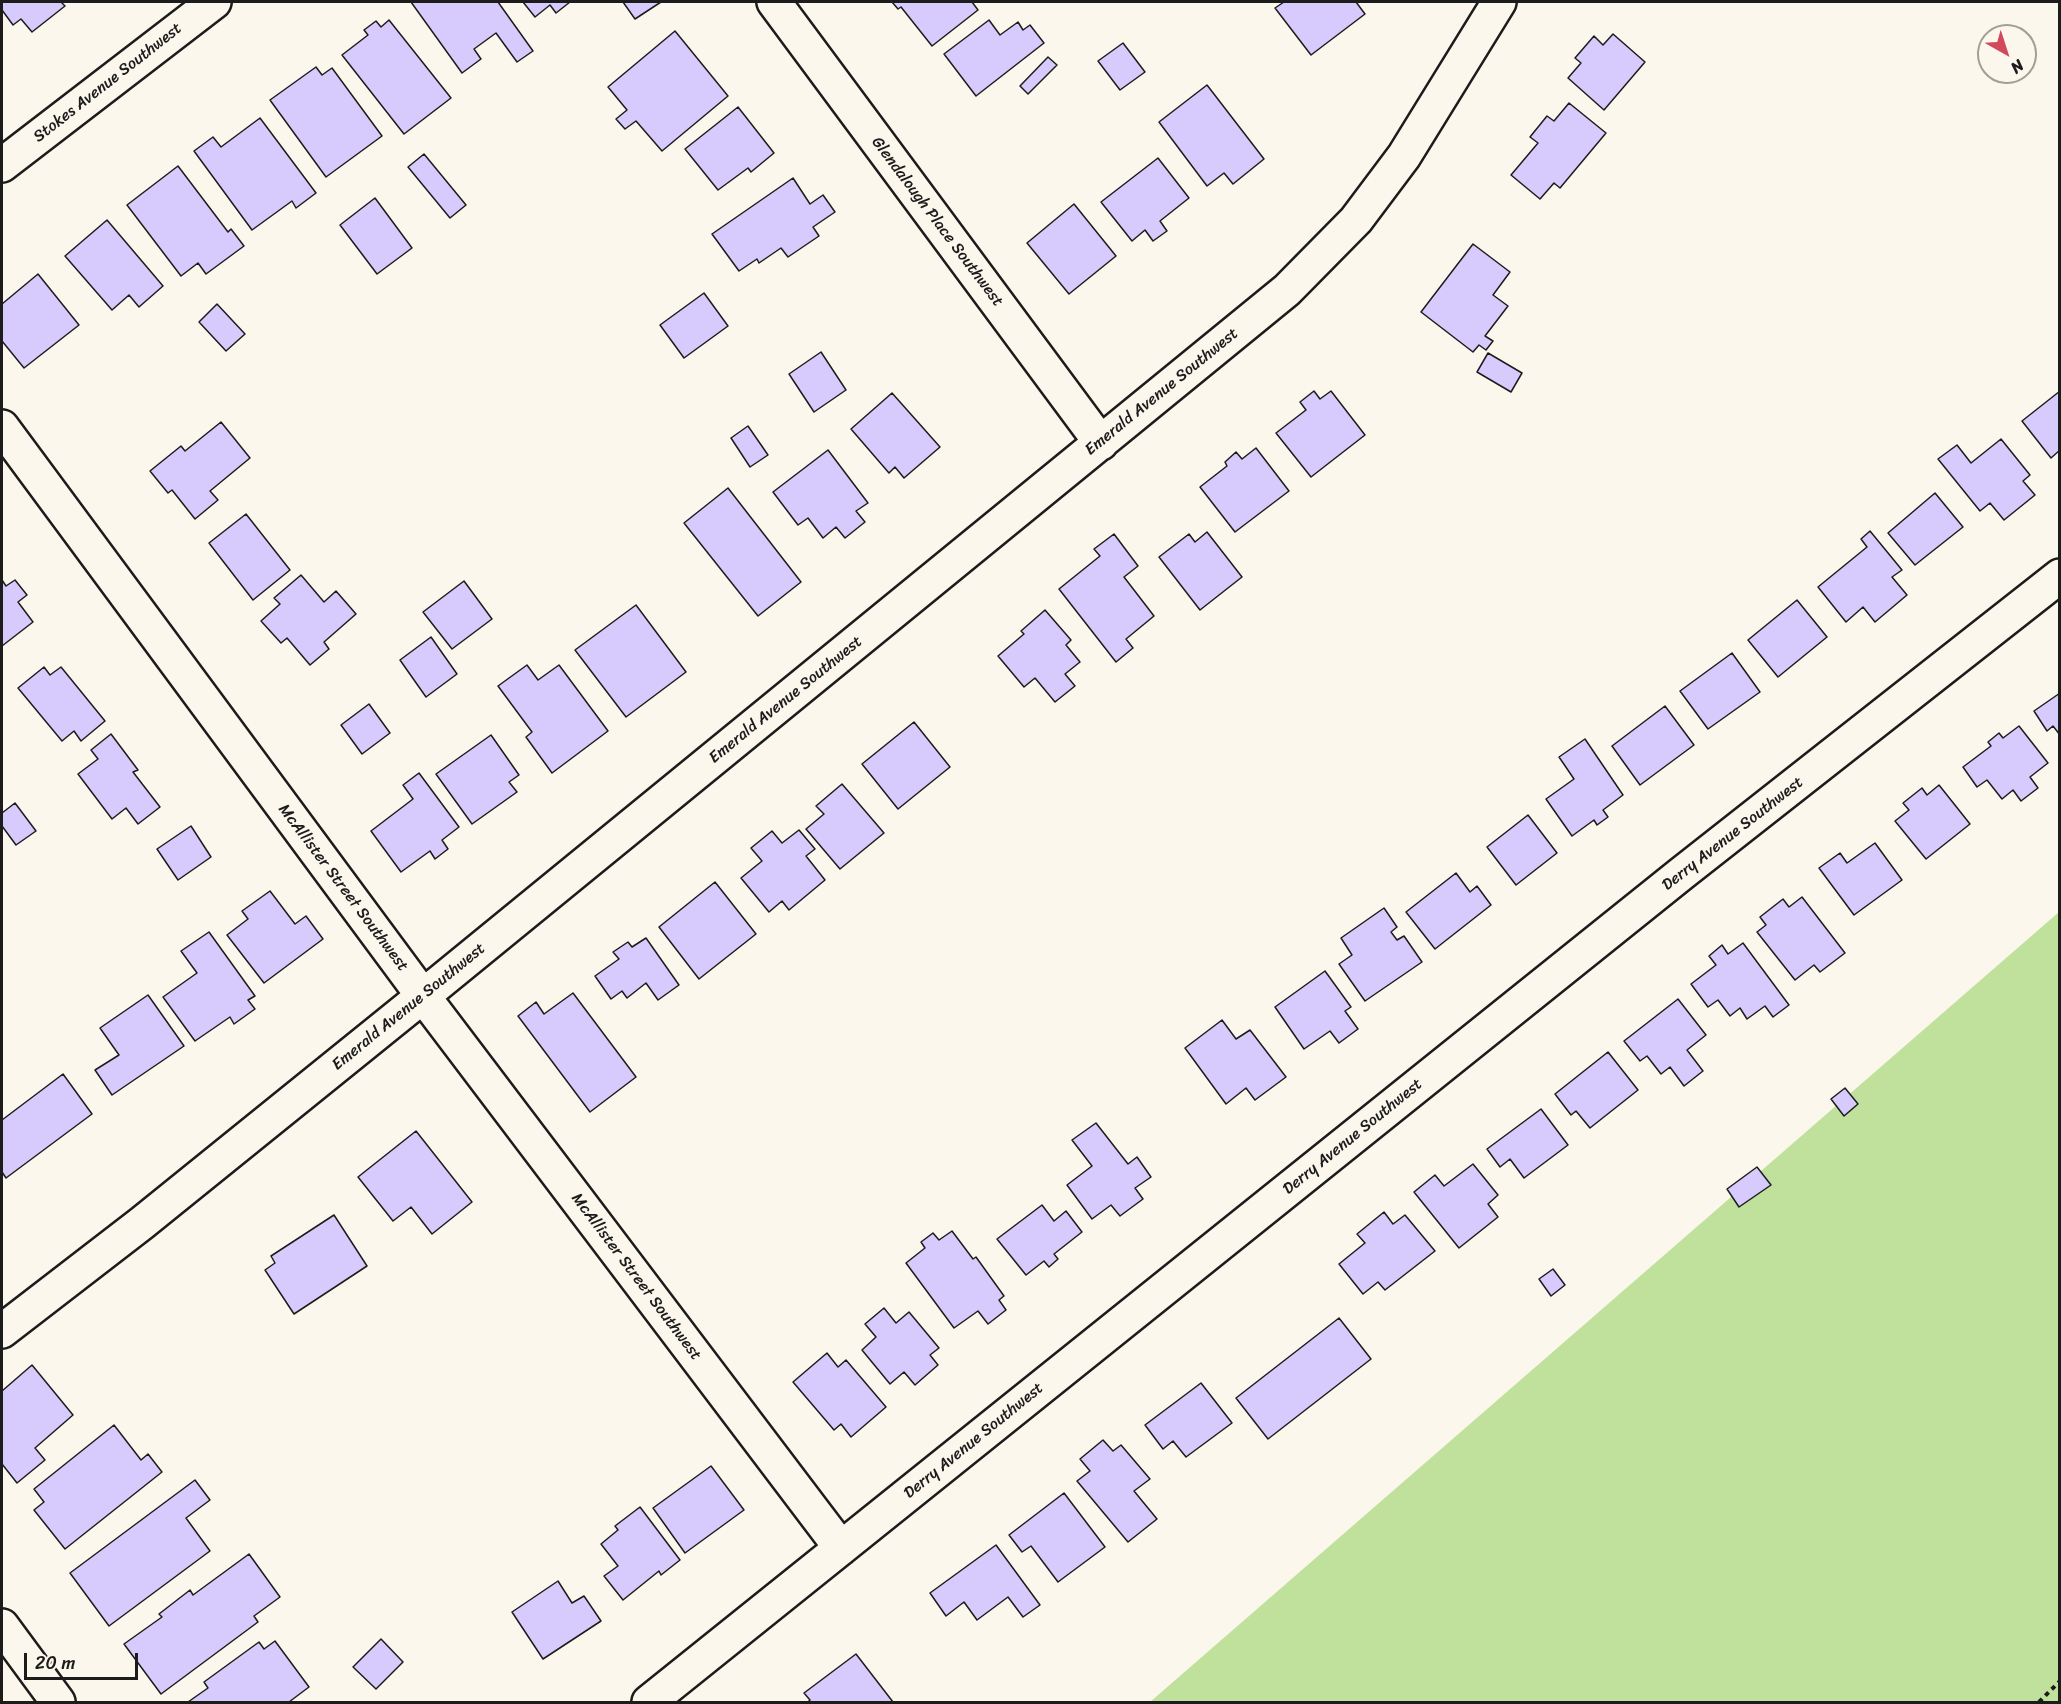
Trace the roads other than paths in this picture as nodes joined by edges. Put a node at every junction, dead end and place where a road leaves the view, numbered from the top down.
1 (214, 2) edge
2 (774, 2) edge
3 (1499, 2) edge
4 (2, 165) edge
5 (2, 427) edge
6 (1101, 443) junction
7 (2060, 576) edge
8 (423, 996) junction
9 (2, 1331) edge
10 (841, 1548) junction
11 (2, 1626) edge
12 (58, 1702) edge
13 (649, 1702) edge

1 - 4 street, Stokes Avenue Southwest
2 - 6 street, Glendalough Place Southwest
3 - 6 street, Emerald Avenue Southwest
5 - 8 street, McAllister Street Southwest
6 - 8 street, Emerald Avenue Southwest
7 - 10 street, Derry Avenue Southwest
8 - 9 street, Emerald Avenue Southwest
8 - 10 street, McAllister Street Southwest
10 - 13 street, Derry Avenue Southwest
11 - 12 street

